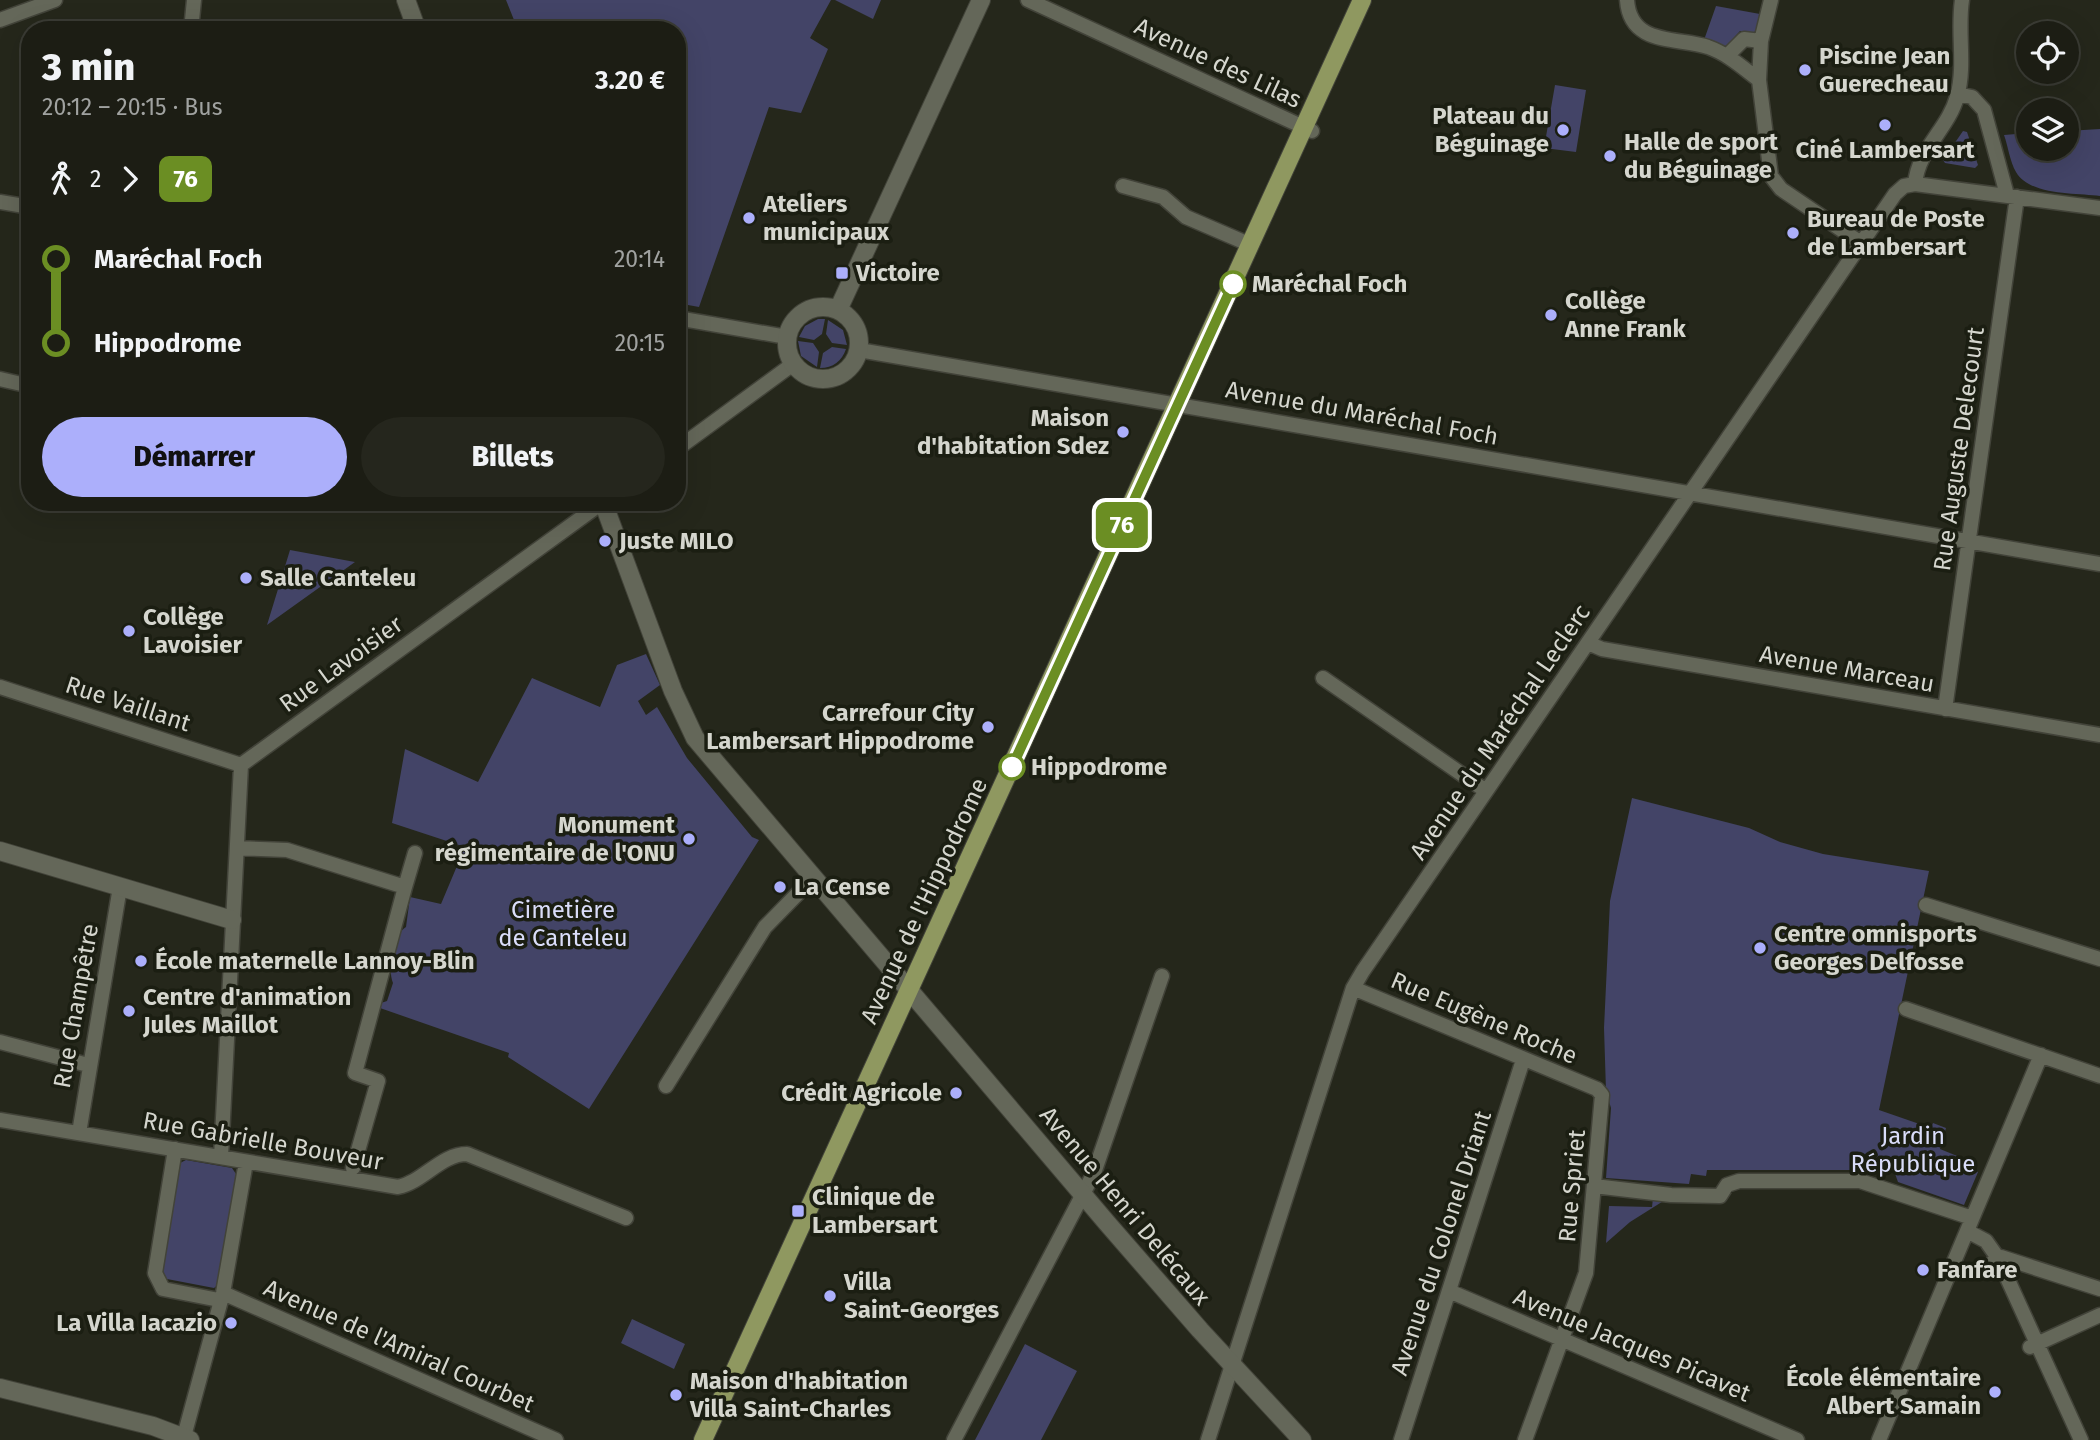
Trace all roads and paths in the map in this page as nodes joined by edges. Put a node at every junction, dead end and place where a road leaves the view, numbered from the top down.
1 (55, 0) edge
2 (194, 0) edge
3 (406, 0) edge
4 (981, 0) edge
5 (1028, 0) edge
6 (1362, 0) edge
7 (1372, 0) edge
8 (1627, 0) edge
9 (1771, 0) edge
10 (1962, 0) edge
11 (0, 20) edge
12 (192, 21) edge
13 (414, 21) edge
14 (1761, 41) junction
15 (1727, 56) junction
16 (1759, 80) junction
17 (1958, 94) junction
18 (1308, 129) junction
19 (1915, 184) junction
20 (1123, 186) dead end
21 (2012, 196) junction
22 (0, 202) edge
23 (21, 206) edge
24 (2100, 208) edge
25 (1861, 243) junction
26 (1251, 245) junction
27 (838, 310) junction
28 (686, 320) edge
29 (787, 337) junction
30 (859, 349) junction
31 (793, 364) junction
32 (0, 379) edge
33 (21, 384) edge
34 (1183, 405) junction
35 (686, 442) edge
36 (1691, 494) junction
37 (591, 511) edge
38 (606, 511) edge
39 (1969, 542) junction
40 (2100, 564) edge
41 (1588, 643) junction
42 (1323, 678) dead end
43 (0, 687) edge
44 (1945, 709) junction
45 (2100, 735) edge
46 (241, 765) junction
47 (1486, 791) junction
48 (237, 848) junction
49 (0, 851) edge
50 (415, 853) dead end
51 (812, 879) junction
52 (120, 887) junction
53 (405, 887) junction
54 (1926, 905) dead end
55 (232, 920) junction
56 (2100, 959) edge
57 (1161, 976) dead end
58 (1353, 988) junction
59 (914, 995) junction
60 (1906, 1009) dead end
61 (0, 1042) edge
62 (2041, 1055) junction
63 (1523, 1060) junction
64 (88, 1065) junction
65 (2100, 1076) edge
66 (666, 1086) dead end
67 (1597, 1089) joint
68 (0, 1120) edge
69 (79, 1133) junction
70 (175, 1149) junction
71 (221, 1157) junction
72 (246, 1162) junction
73 (354, 1168) dead end
74 (1594, 1186) junction
75 (1083, 1195) junction
76 (626, 1219) dead end
77 (1967, 1230) junction
78 (1994, 1260) junction
79 (2100, 1289) edge
80 (1449, 1291) junction
81 (221, 1297) junction
82 (2100, 1315) edge
83 (1563, 1339) junction
84 (2033, 1346) junction
85 (1232, 1365) junction
86 (0, 1388) edge
87 (186, 1439) edge
88 (556, 1440) edge
89 (704, 1440) edge
90 (714, 1440) edge
91 (954, 1440) edge
92 (1208, 1440) edge
93 (1302, 1440) edge
94 (1401, 1440) edge
95 (1525, 1440) edge
96 (1797, 1440) edge
97 (1879, 1440) edge
98 (2071, 1440) edge
99 (2081, 1440) edge

1 - 11 street
2 - 12 street
3 - 13 street
4 - 27 street
5 - 18 street, Avenue des Lilas
6 - 18 main road, Avenue de l'Hippodrome
7 - 18 main road, Avenue de l'Hippodrome
8 - 15 street
9 - 14 street
10 - 17 street
14 - 15 street
14 - 16 street
15 - 16 street
16 - 25 street
17 - 19 street
17 - 21 street
18 - 26 main road, Avenue de l'Hippodrome
18 - 34 main road, Avenue de l'Hippodrome
19 - 21 street
19 - 25 street, Avenue du Maréchal Leclerc
20 - 26 street
21 - 24 street
21 - 39 street, Rue Auguste Delecourt
22 - 23 street
25 - 36 street, Avenue du Maréchal Leclerc
26 - 34 main road, Avenue de l'Hippodrome
27 - 29 street
27 - 30 street
28 - 29 street
29 - 31 street
30 - 31 street
30 - 34 street, Avenue du Maréchal Foch
31 - 35 street
32 - 33 street
34 - 36 street, Avenue du Maréchal Foch
34 - 59 main road, Avenue de l'Hippodrome
36 - 39 street, Avenue du Maréchal Foch
36 - 41 street, Avenue du Maréchal Leclerc
37 - 46 street, Rue Lavoisier
38 - 51 street, Avenue Henri Delécaux
39 - 40 street, Avenue du Maréchal Foch
39 - 44 street, Rue Auguste Delecourt
41 - 44 street, Avenue Marceau
41 - 47 street, Avenue du Maréchal Leclerc
42 - 47 street
43 - 46 street, Rue Vaillant
44 - 45 street, Avenue Marceau
46 - 48 street
47 - 58 street, Avenue du Maréchal Leclerc
48 - 53 street
48 - 55 street
49 - 52 street
50 - 53 street
51 - 59 street, Avenue Henri Delécaux
51 - 66 street
52 - 55 street
52 - 64 street, Rue Champêtre
53 - 73 street
54 - 56 street
55 - 71 street
57 - 75 street
58 - 63 street, Rue Eugène Roche
58 - 85 street, Avenue du Maréchal Leclerc
59 - 75 street, Avenue Henri Delécaux
59 - 89 main road, Avenue de l'Hippodrome
59 - 90 main road, Avenue de l'Hippodrome
60 - 62 street
61 - 64 street
62 - 65 street
62 - 77 street
63 - 67 street, Rue Eugène Roche
63 - 80 street, Avenue du Colonel Driant
64 - 69 street, Rue Champêtre
67 - 74 street, Rue Spriet
68 - 69 street, Rue Gabrielle Bouveur
69 - 70 street, Rue Gabrielle Bouveur
70 - 71 street, Rue Gabrielle Bouveur
70 - 81 street, Avenue de l'Amiral Courbet
71 - 72 street, Rue Gabrielle Bouveur
72 - 76 street, Rue Gabrielle Bouveur
72 - 81 street
74 - 77 street
74 - 83 street, Rue Spriet
75 - 85 street, Avenue Henri Delécaux
75 - 91 street
77 - 78 street
77 - 97 street
78 - 79 street
78 - 84 street
80 - 83 street, Avenue Jacques Picavet
80 - 94 street, Avenue du Colonel Driant
81 - 87 street
81 - 88 street, Avenue de l'Amiral Courbet
82 - 84 street
83 - 95 street, Rue Spriet
83 - 96 street, Avenue Jacques Picavet
84 - 98 street
84 - 99 street
85 - 92 street, Avenue du Maréchal Leclerc
85 - 93 street, Avenue Henri Delécaux
86 - 87 street

